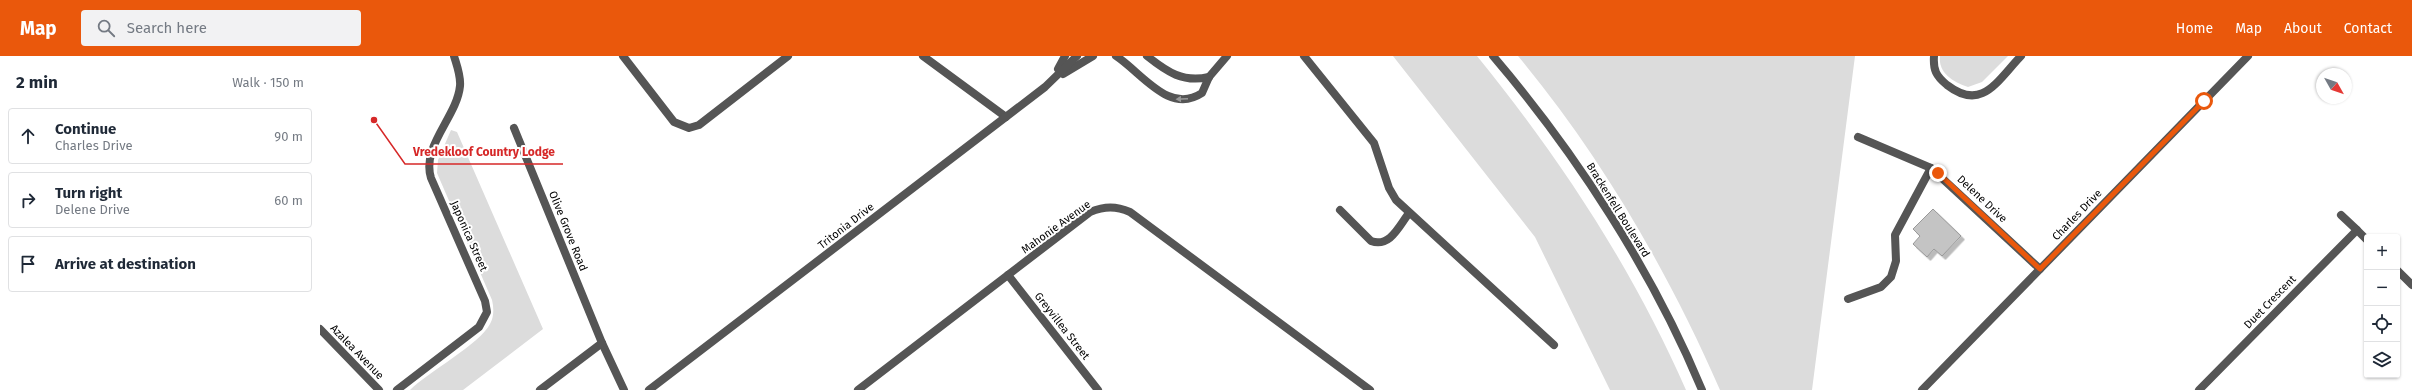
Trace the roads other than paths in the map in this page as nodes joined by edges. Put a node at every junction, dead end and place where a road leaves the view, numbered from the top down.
1 (454, 56) edge
2 (623, 56) edge
3 (788, 56) edge
4 (923, 56) edge
5 (1065, 56) edge
6 (1077, 56) edge
7 (1093, 56) edge
8 (1116, 56) edge
9 (1147, 56) edge
10 (1227, 56) edge
11 (1304, 56) edge
12 (1493, 56) edge
13 (1934, 56) edge
14 (2021, 56) edge
15 (2248, 56) edge
16 (1209, 77) junction
17 (1055, 78) junction
18 (1045, 87) junction
19 (1006, 117) junction
20 (514, 128) dead end
21 (1858, 137) dead end
22 (1931, 168) junction
23 (1340, 210) dead end
24 (1409, 213) junction
25 (2341, 215) dead end
26 (2356, 230) junction
27 (2364, 237) edge
28 (2040, 269) junction
29 (2400, 273) edge
30 (1008, 275) junction
31 (2412, 285) edge
32 (1848, 299) dead end
33 (320, 329) edge
34 (602, 343) junction
35 (1554, 345) dead end
36 (379, 390) edge
37 (397, 390) edge
38 (540, 390) edge
39 (624, 390) edge
40 (649, 390) edge
41 (858, 390) edge
42 (1098, 390) edge
43 (1370, 390) edge
44 (1702, 390) edge
45 (1922, 390) edge
46 (2199, 390) edge

1 - 37 street, Japonica Street
2 - 3 street
4 - 19 street
5 - 18 street
6 - 17 street, Tritonia Drive
7 - 17 street, Tritonia Drive
16 -> 8 street
9 - 16 street
10 - 16 street
11 - 24 street
12 - 44 street, Brackenfell Boulevard
13 - 14 street
15 - 28 street, Charles Drive
17 - 18 street, Tritonia Drive
18 - 19 street, Tritonia Drive
19 - 40 street, Tritonia Drive
20 - 34 street, Olive Grove Road
21 - 22 street, Delene Drive
22 - 28 street, Delene Drive
22 - 32 street
23 - 24 street
24 - 35 street
25 - 26 street
26 - 27 street
26 - 46 street, Duet Crescent
28 - 45 street, Charles Drive
29 - 31 street
30 - 41 street, Mahonie Avenue
30 - 42 street, Greyvillea Street
30 - 43 street, Mahonie Avenue
33 - 36 street, Azalea Avenue
34 - 38 street
34 - 39 street, Olive Grove Road

